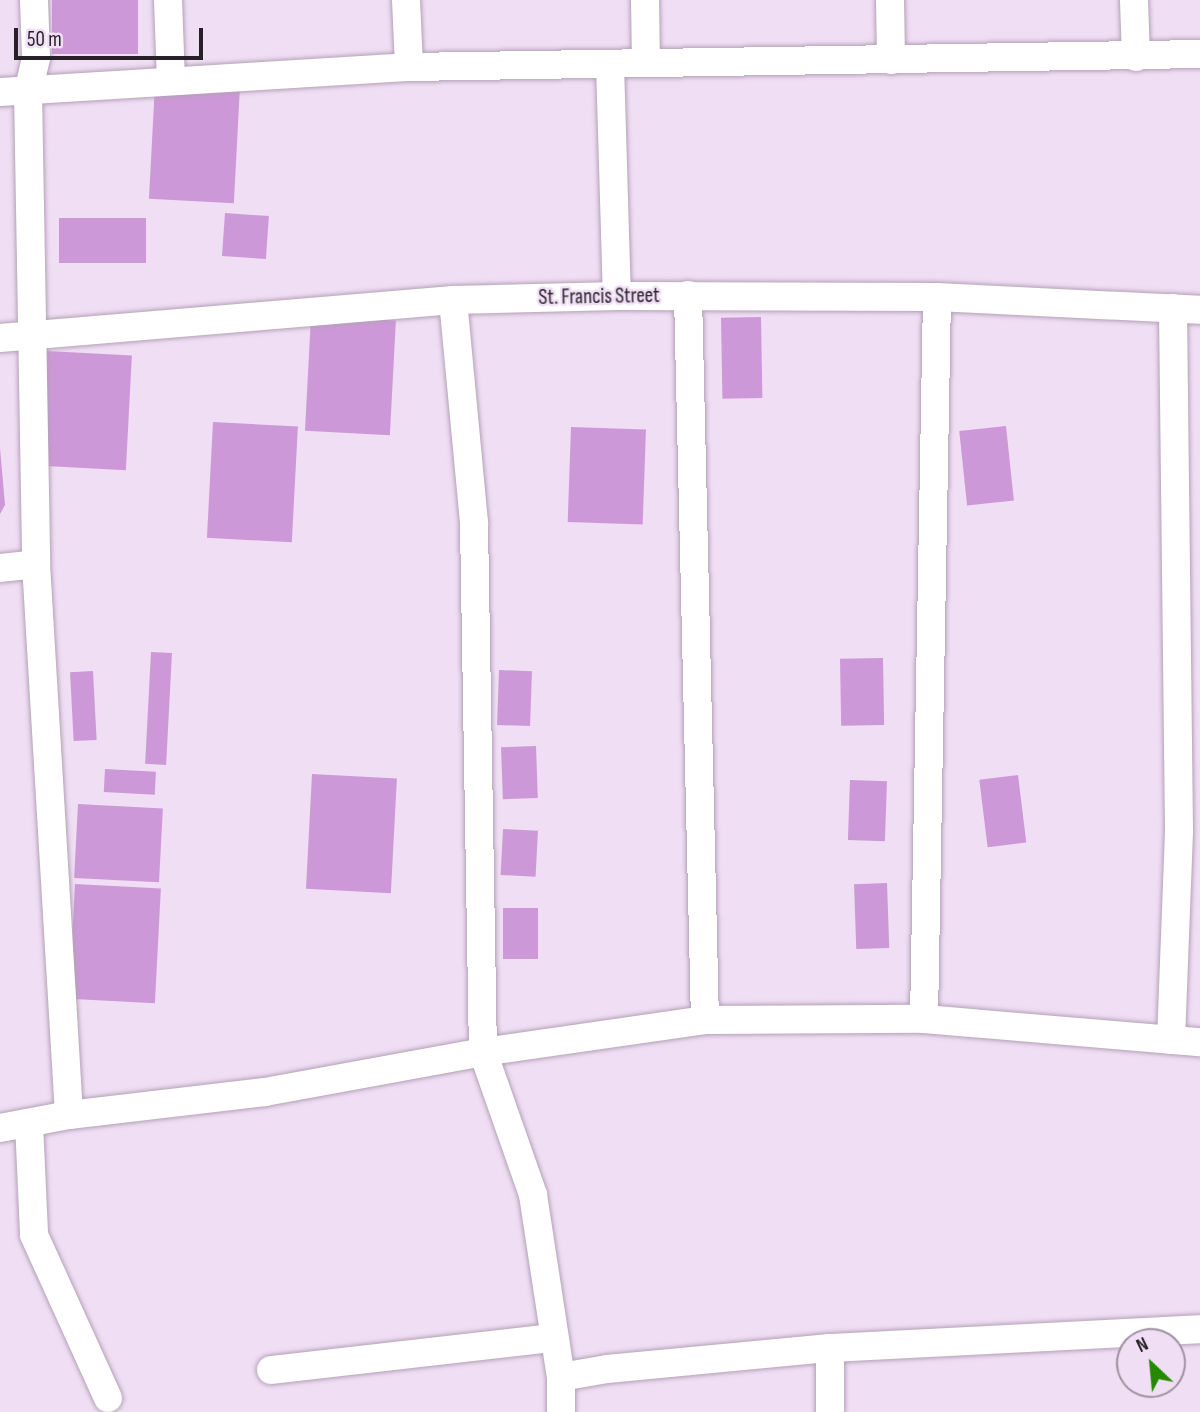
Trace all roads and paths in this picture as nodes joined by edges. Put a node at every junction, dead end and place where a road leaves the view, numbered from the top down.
1 (34, 0) edge
2 (168, 0) edge
3 (406, 0) edge
4 (645, 0) edge
5 (890, 0) edge
6 (1134, 0) edge
7 (1200, 54) edge
8 (1136, 57) junction
9 (891, 60) junction
10 (646, 63) junction
11 (610, 64) junction
12 (409, 67) junction
13 (172, 80) junction
14 (0, 92) edge
15 (28, 92) junction
16 (688, 295) junction
17 (617, 296) junction
18 (937, 297) junction
19 (453, 300) junction
20 (1187, 309) edge
21 (29, 337) junction
22 (0, 338) edge
23 (36, 564) junction
24 (0, 568) edge
25 (924, 1019) junction
26 (705, 1020) junction
27 (1171, 1040) junction
28 (1200, 1042) edge
29 (483, 1052) junction
30 (69, 1115) junction
31 (29, 1123) junction
32 (0, 1128) edge
33 (1200, 1329) edge
34 (552, 1338) junction
35 (830, 1348) junction
36 (271, 1370) dead end
37 (561, 1377) junction
38 (108, 1398) dead end
39 (561, 1412) edge
40 (830, 1412) edge

1 - 15 street
2 - 13 street
3 - 12 street
4 - 10 street
5 - 9 street
6 - 8 street
7 - 8 street
8 - 9 street
9 - 10 street
10 - 11 street
11 - 12 street
11 - 17 street
12 - 13 street
13 - 15 street
14 - 15 street
15 - 21 street
16 - 17 street, St. Francis Street
16 - 18 street, St. Francis Street
16 - 26 street
17 - 19 street, St. Francis Street
18 - 20 street, St. Francis Street
18 - 25 street
19 - 21 street, St. Francis Street
19 - 29 street
20 - 27 street
21 - 22 street, St. Francis Street
21 - 23 street
23 - 24 street
23 - 30 street
25 - 26 street
25 - 27 street
26 - 29 street
27 - 28 street
29 - 30 street
29 - 34 street
30 - 31 street
31 - 32 street
31 - 38 street
33 - 35 street
34 - 36 street
34 - 37 street
35 - 37 street
35 - 40 street
37 - 39 street

